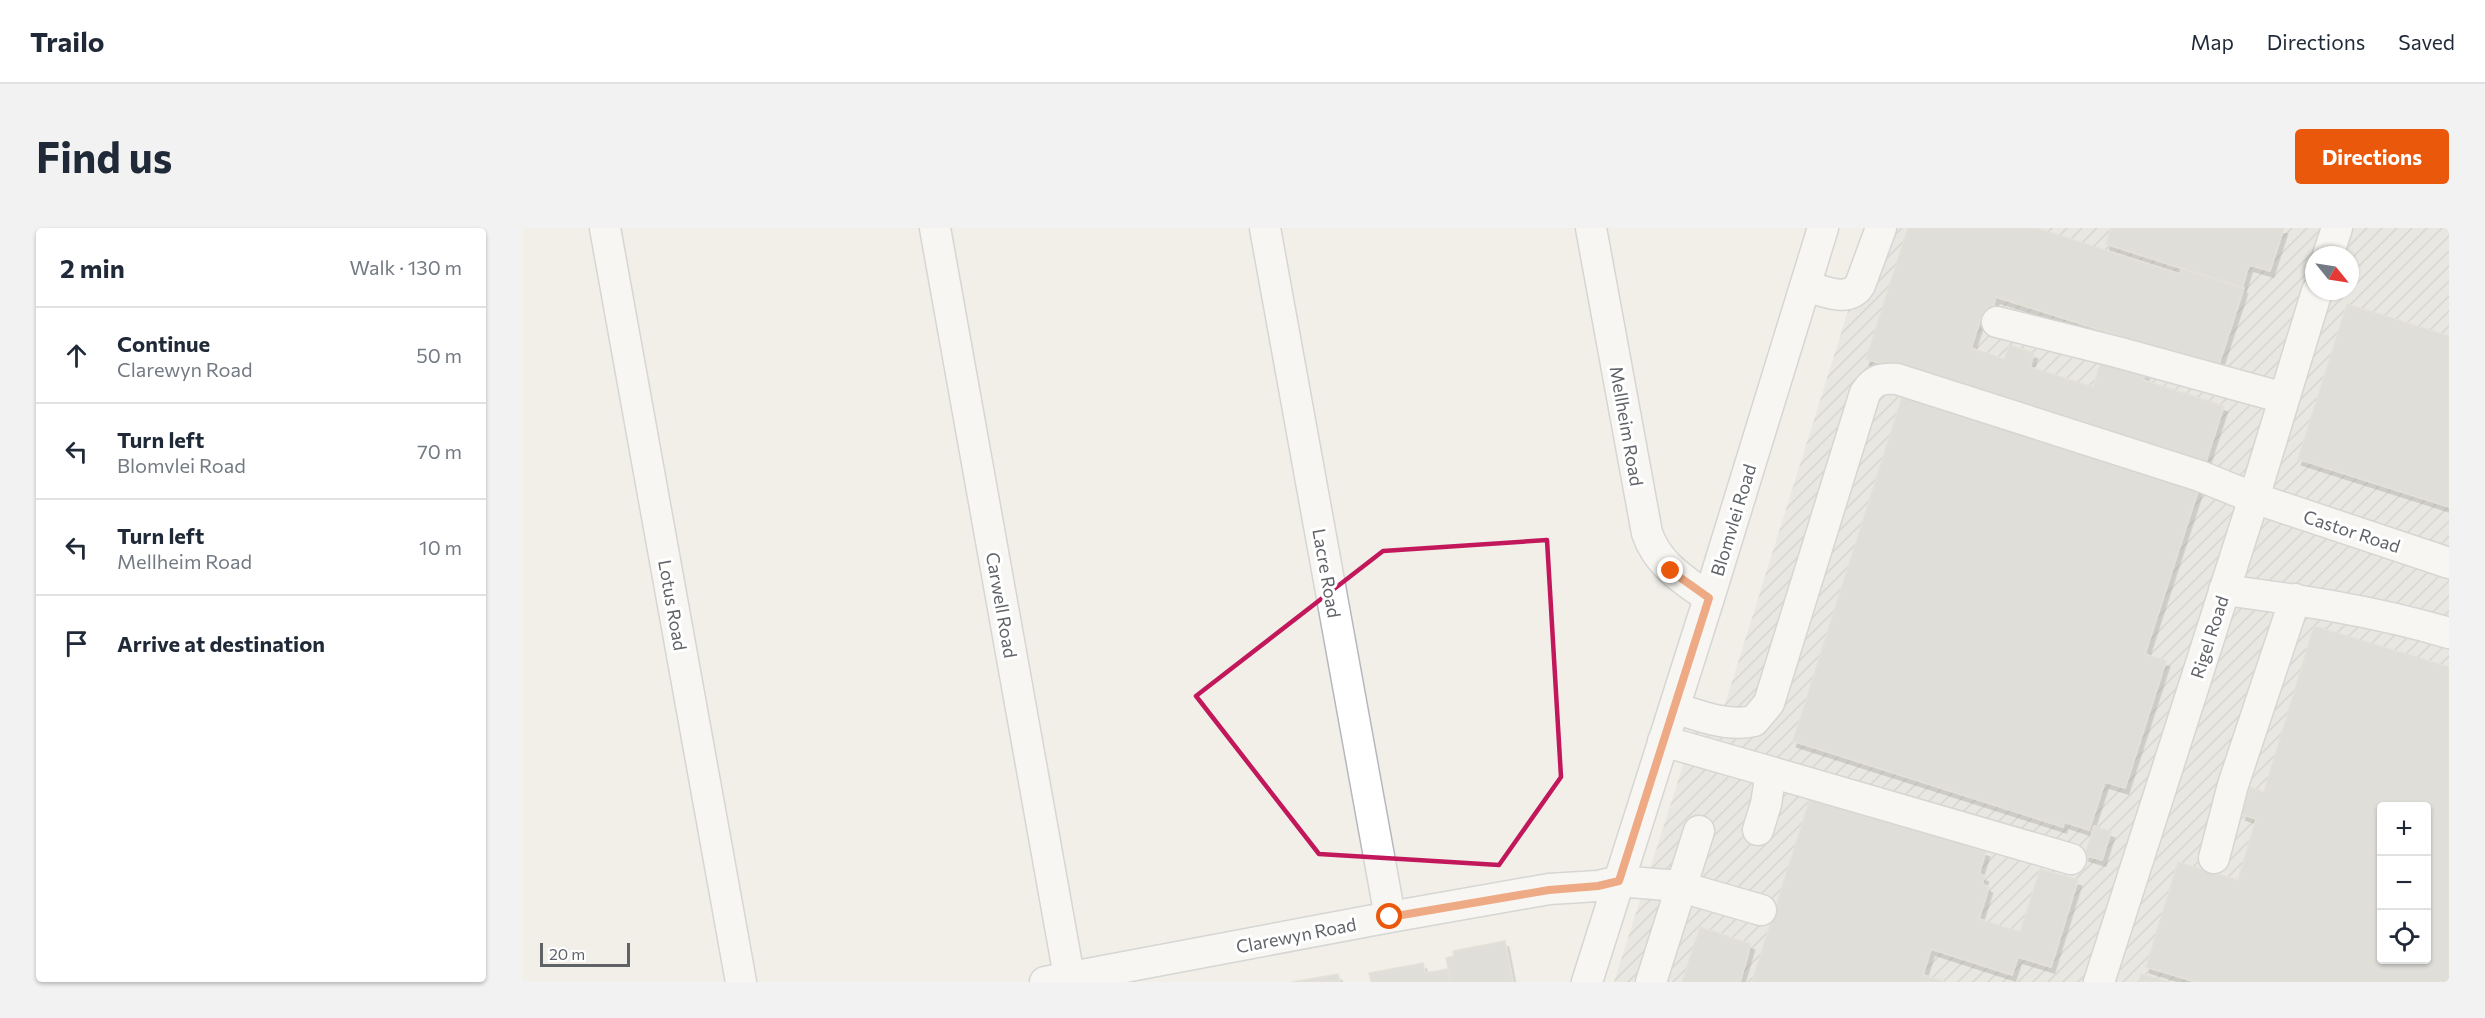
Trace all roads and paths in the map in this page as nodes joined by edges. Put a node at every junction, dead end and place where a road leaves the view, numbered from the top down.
1 (605, 228) edge
2 (935, 228) edge
3 (1265, 228) edge
4 (1592, 228) edge
5 (1823, 228) edge
6 (1881, 228) edge
7 (2337, 228) edge
8 (2331, 246) edge
9 (1805, 286) junction
10 (2314, 300) edge
11 (1997, 322) dead end
12 (2284, 398) junction
13 (2254, 498) junction
14 (2449, 563) edge
15 (2224, 590) junction
16 (1709, 598) junction
17 (2295, 599) junction
18 (2449, 633) edge
19 (1675, 708) junction
20 (1663, 741) junction
21 (1771, 772) junction
22 (1758, 830) dead end
23 (1699, 831) dead end
24 (2214, 858) dead end
25 (2071, 859) dead end
26 (1619, 881) junction
27 (1682, 887) junction
28 (1761, 910) dead end
29 (1390, 917) junction
30 (1061, 981) edge
31 (741, 982) edge
32 (1587, 982) edge
33 (1651, 982) edge
34 (2099, 982) edge

1 - 31 street, Lotus Road
2 - 30 street, Carwell Road
3 - 29 street, Lacre Road
4 - 16 street, Mellheim Road
5 - 9 street, Blomvlei Road
6 - 9 street
7 - 8 street
9 - 16 street, Blomvlei Road
10 - 12 street, Rigel Road
11 - 12 street
12 - 13 street, Rigel Road
13 - 14 street, Castor Road
13 - 15 street, Rigel Road
13 - 19 street, Castor Road
15 - 17 street
15 - 34 street, Rigel Road
16 - 19 street, Blomvlei Road
17 - 18 street
17 - 24 street
19 - 20 street, Blomvlei Road
20 - 21 street
20 - 26 street, Blomvlei Road
21 - 22 street
21 - 25 street
23 - 27 street
26 - 27 street, Clarewyn Road
26 - 29 street, Clarewyn Road
26 - 32 street, Blomvlei Road
27 - 28 street, Clarewyn Road
27 - 33 street
29 - 30 street, Clarewyn Road

